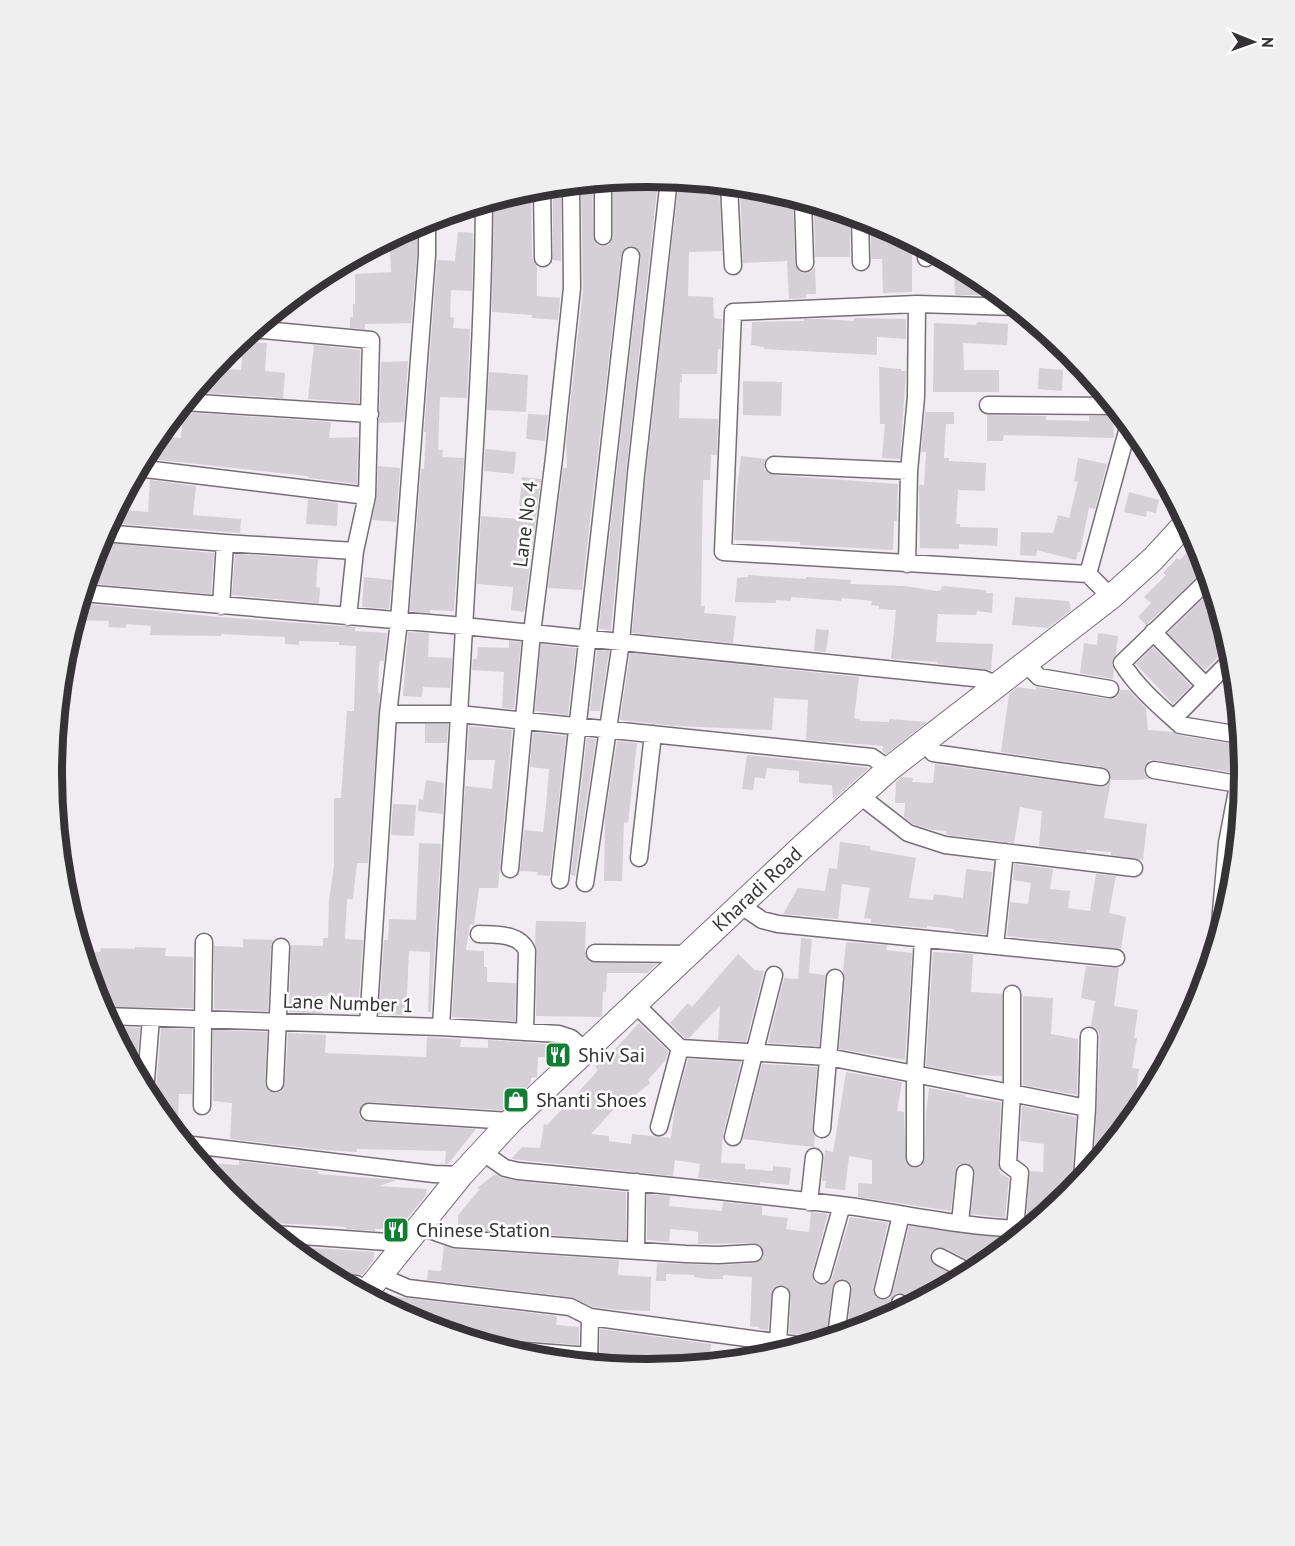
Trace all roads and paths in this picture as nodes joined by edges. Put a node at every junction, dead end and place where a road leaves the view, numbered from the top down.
1 (668, 188) edge
2 (603, 189) edge
3 (571, 192) edge
4 (730, 193) edge
5 (542, 197) edge
6 (803, 208) edge
7 (484, 211) edge
8 (860, 227) edge
9 (428, 230) edge
10 (603, 236) dead end
11 (631, 256) dead end
12 (543, 258) dead end
13 (861, 262) dead end
14 (805, 263) dead end
15 (734, 266) dead end
16 (917, 304) junction
17 (1002, 307) edge
18 (264, 330) edge
19 (194, 403) edge
20 (988, 405) dead end
21 (1104, 406) edge
22 (370, 414) junction
23 (1126, 435) edge
24 (774, 465) dead end
25 (147, 469) edge
26 (909, 471) junction
27 (367, 496) junction
28 (1180, 530) edge
29 (113, 534) edge
30 (225, 543) junction
31 (355, 551) junction
32 (907, 564) junction
33 (1088, 574) junction
34 (1202, 585) edge
35 (90, 594) edge
36 (1111, 597) junction
37 (221, 606) junction
38 (348, 617) junction
39 (399, 621) junction
40 (464, 626) junction
41 (1153, 632) junction
42 (532, 633) junction
43 (586, 639) junction
44 (621, 642) junction
45 (1026, 663) junction
46 (1223, 668) edge
47 (998, 685) junction
48 (1206, 686) junction
49 (1110, 689) dead end
50 (388, 714) junction
51 (459, 714) junction
52 (524, 721) junction
53 (1178, 723) junction
54 (577, 726) junction
55 (609, 730) junction
56 (653, 734) junction
57 (1232, 734) edge
58 (924, 742) junction
59 (889, 769) junction
60 (1154, 770) dead end
61 (1101, 777) dead end
62 (1233, 783) edge
63 (859, 795) junction
64 (1231, 823) edge
65 (1005, 852) junction
66 (639, 858) dead end
67 (1134, 868) dead end
68 (510, 869) dead end
69 (1225, 871) edge
70 (560, 880) dead end
71 (585, 883) dead end
72 (740, 905) junction
73 (479, 934) dead end
74 (923, 939) junction
75 (204, 942) dead end
76 (995, 946) junction
77 (281, 947) dead end
78 (595, 953) dead end
79 (688, 954) junction
80 (1116, 958) dead end
81 (774, 975) dead end
82 (834, 978) dead end
83 (1012, 994) dead end
84 (635, 1004) junction
85 (115, 1016) edge
86 (151, 1018) junction
87 (203, 1020) junction
88 (278, 1022) junction
89 (368, 1025) junction
90 (441, 1027) junction
91 (525, 1032) junction
92 (1089, 1036) dead end
93 (680, 1048) junction
94 (586, 1051) junction
95 (755, 1052) junction
96 (828, 1057) junction
97 (144, 1073) edge
98 (915, 1074) junction
99 (275, 1083) dead end
100 (1012, 1093) junction
101 (202, 1106) dead end
102 (1087, 1108) junction
103 (369, 1112) dead end
104 (512, 1121) junction
105 (658, 1127) dead end
106 (822, 1129) dead end
107 (733, 1137) dead end
108 (196, 1145) edge
109 (482, 1152) junction
110 (814, 1157) dead end
111 (915, 1158) dead end
112 (1083, 1164) edge
113 (965, 1173) dead end
114 (461, 1175) junction
115 (637, 1182) junction
116 (809, 1202) junction
117 (842, 1205) junction
118 (901, 1215) junction
119 (960, 1222) junction
120 (1021, 1224) edge
121 (421, 1227) junction
122 (1016, 1228) edge
123 (287, 1235) edge
124 (400, 1250) junction
125 (636, 1250) junction
126 (754, 1253) dead end
127 (940, 1257) dead end
128 (960, 1268) edge
129 (822, 1275) dead end
130 (370, 1287) edge
131 (842, 1289) dead end
132 (883, 1290) dead end
133 (782, 1295) dead end
134 (590, 1317) junction
135 (837, 1328) edge
136 (778, 1342) junction
137 (783, 1343) edge
138 (589, 1356) edge

1 - 44 street
2 - 10 street
3 - 42 street, Lane No 4
4 - 15 street
5 - 12 street
6 - 14 street
7 - 40 street
8 - 13 street
9 - 39 street
11 - 43 street
16 - 17 street
16 - 26 street
16 - 32 street
18 - 22 street
19 - 22 street
20 - 21 street
22 - 27 street
23 - 33 street
24 - 26 street
25 - 27 street
26 - 32 street
27 - 31 street
28 - 36 street, Kharadi Road
29 - 30 street
30 - 31 street
30 - 37 street
31 - 38 street
32 - 33 street
33 - 36 street
34 - 41 street
35 - 37 street
36 - 45 street, Kharadi Road
37 - 38 street
38 - 39 street
39 - 40 street
39 - 50 street
40 - 42 street
40 - 51 street
41 - 48 street
41 - 53 street
42 - 43 street
42 - 52 street, Lane No 4
43 - 44 street
43 - 54 street
44 - 47 street
44 - 55 street
45 - 47 street, Kharadi Road
45 - 49 street
46 - 48 street
47 - 58 street, Kharadi Road
48 - 53 street
50 - 51 street
50 - 89 street
51 - 52 street
51 - 90 street
52 - 54 street
52 - 68 street, Lane No 4
53 - 57 street
54 - 55 street
54 - 70 street
55 - 56 street
55 - 71 street
56 - 59 street
56 - 66 street
58 - 59 street, Kharadi Road
58 - 61 street
59 - 63 street, Kharadi Road
60 - 62 street
63 - 65 street
63 - 72 street, Kharadi Road
64 - 69 street
65 - 67 street
65 - 76 street
72 - 74 street
72 - 79 street, Kharadi Road
73 - 91 street
74 - 76 street
74 - 98 street
75 - 87 street
76 - 80 street
77 - 88 street
78 - 79 street
79 - 84 street, Kharadi Road
81 - 95 street
82 - 96 street
83 - 100 street
84 - 93 street
84 - 94 street, Kharadi Road
85 - 86 street, Lane Number 1
86 - 87 street, Lane Number 1
86 - 97 street
87 - 88 street, Lane Number 1
87 - 101 street
88 - 89 street, Lane Number 1
88 - 99 street
89 - 90 street, Lane Number 1
90 - 91 street, Lane Number 1
91 - 94 street, Lane Number 1
92 - 102 street
93 - 95 street
93 - 105 street
94 - 104 street, Kharadi Road
95 - 96 street
95 - 107 street
96 - 98 street
96 - 106 street
98 - 100 street
98 - 111 street
100 - 102 street
100 - 120 street
102 - 112 street
103 - 104 street
104 - 109 street, Kharadi Road
108 - 114 street
109 - 114 street, Kharadi Road
109 - 115 street
110 - 116 street
113 - 119 street
114 - 121 street, Kharadi Road
115 - 116 street
115 - 125 street
116 - 117 street
117 - 118 street
117 - 129 street
118 - 119 street
118 - 132 street
119 - 122 street
121 - 124 street, Kharadi Road
121 - 125 street
123 - 124 street
124 - 130 street, Kharadi Road
125 - 126 street
127 - 128 street
130 - 134 street
131 - 135 street
133 - 136 street
134 - 136 street
134 - 138 street
136 - 137 street

